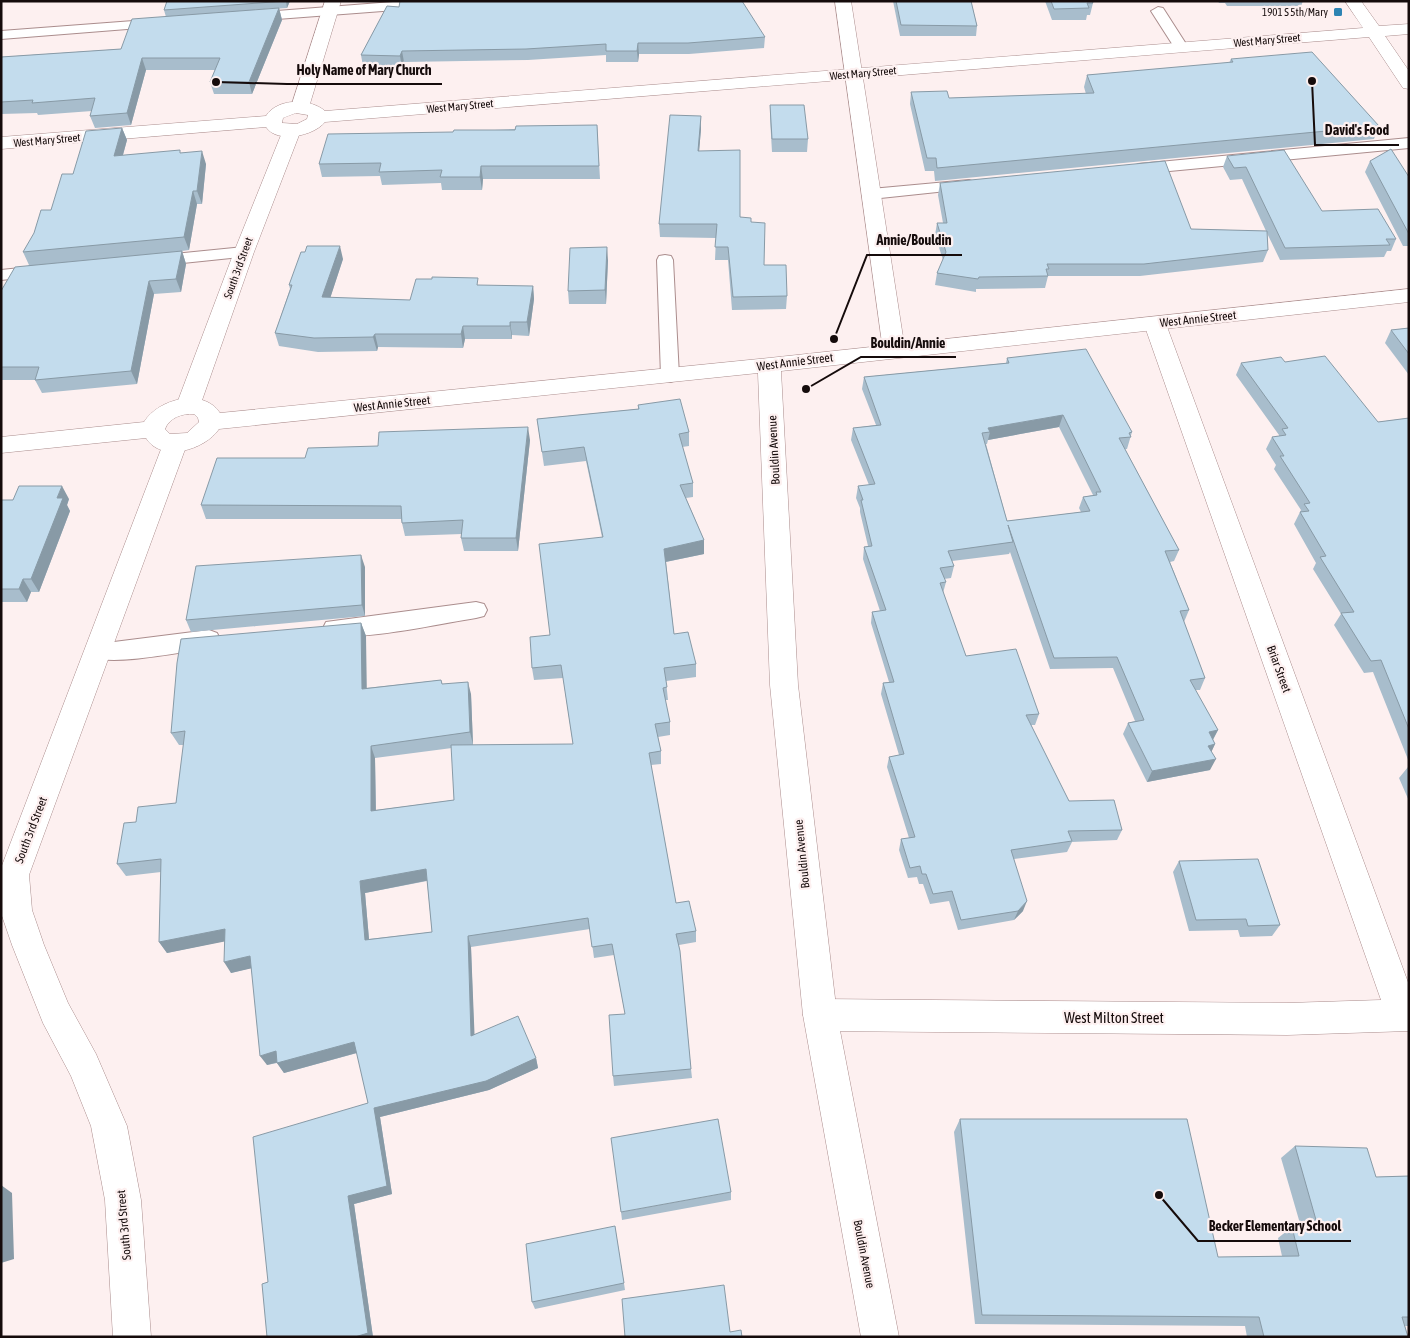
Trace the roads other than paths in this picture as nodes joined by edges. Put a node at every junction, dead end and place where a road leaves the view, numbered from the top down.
1 (462, 1) edge
2 (843, 1) edge
3 (1353, 1) edge
4 (331, 6) edge
5 (1158, 11) dead end
6 (239, 18) edge
7 (170, 23) edge
8 (1409, 28) edge
9 (1374, 32) junction
10 (1, 35) edge
11 (1181, 47) junction
12 (854, 74) junction
13 (1409, 84) edge
14 (300, 107) junction
15 (318, 117) junction
16 (272, 120) junction
17 (292, 130) junction
18 (1, 143) edge
19 (1409, 143) edge
20 (1125, 170) edge
21 (988, 183) edge
22 (871, 194) junction
23 (244, 252) junction
24 (665, 260) dead end
25 (137, 262) edge
26 (59, 270) edge
27 (1, 275) edge
28 (1409, 295) edge
29 (1154, 324) junction
30 (894, 350) junction
31 (769, 365) junction
32 (670, 376) junction
33 (188, 406) junction
34 (211, 422) junction
35 (164, 436) junction
36 (1, 445) edge
37 (476, 610) dead end
38 (317, 630) edge
39 (228, 637) edge
40 (98, 650) junction
41 (8, 876) edge
42 (820, 1015) junction
43 (1406, 1015) edge
44 (132, 1337) edge
45 (880, 1337) edge

1 - 4 lane
2 - 12 street
3 - 9 street
4 - 6 lane
4 - 14 street
5 - 11 lane
7 - 10 lane
8 - 9 street, West Mary Street
9 - 11 street, West Mary Street
9 - 13 street
11 - 12 street, West Mary Street
12 - 15 street, West Mary Street
12 - 22 street
14 - 15 street
14 - 16 street
15 - 17 street
16 - 17 street
16 - 18 street, West Mary Street
17 - 23 street, South 3rd Street
19 - 20 lane
21 - 22 lane
22 - 30 street
23 - 25 lane
23 - 33 street, South 3rd Street
24 - 32 lane
26 - 27 lane
28 - 29 street, West Annie Street
29 - 30 street, West Annie Street
29 - 43 street, Briar Street
30 - 31 street, West Annie Street
31 - 32 street, West Annie Street
31 - 42 street, Bouldin Avenue
32 - 34 street, West Annie Street
33 - 34 street
33 - 35 street
34 - 35 street
35 - 36 street
35 - 40 street, South 3rd Street
37 - 38 lane
39 - 40 lane
40 - 41 street, South 3rd Street
41 - 44 street, South 3rd Street
42 - 43 street, West Milton Street
42 - 45 street, Bouldin Avenue

